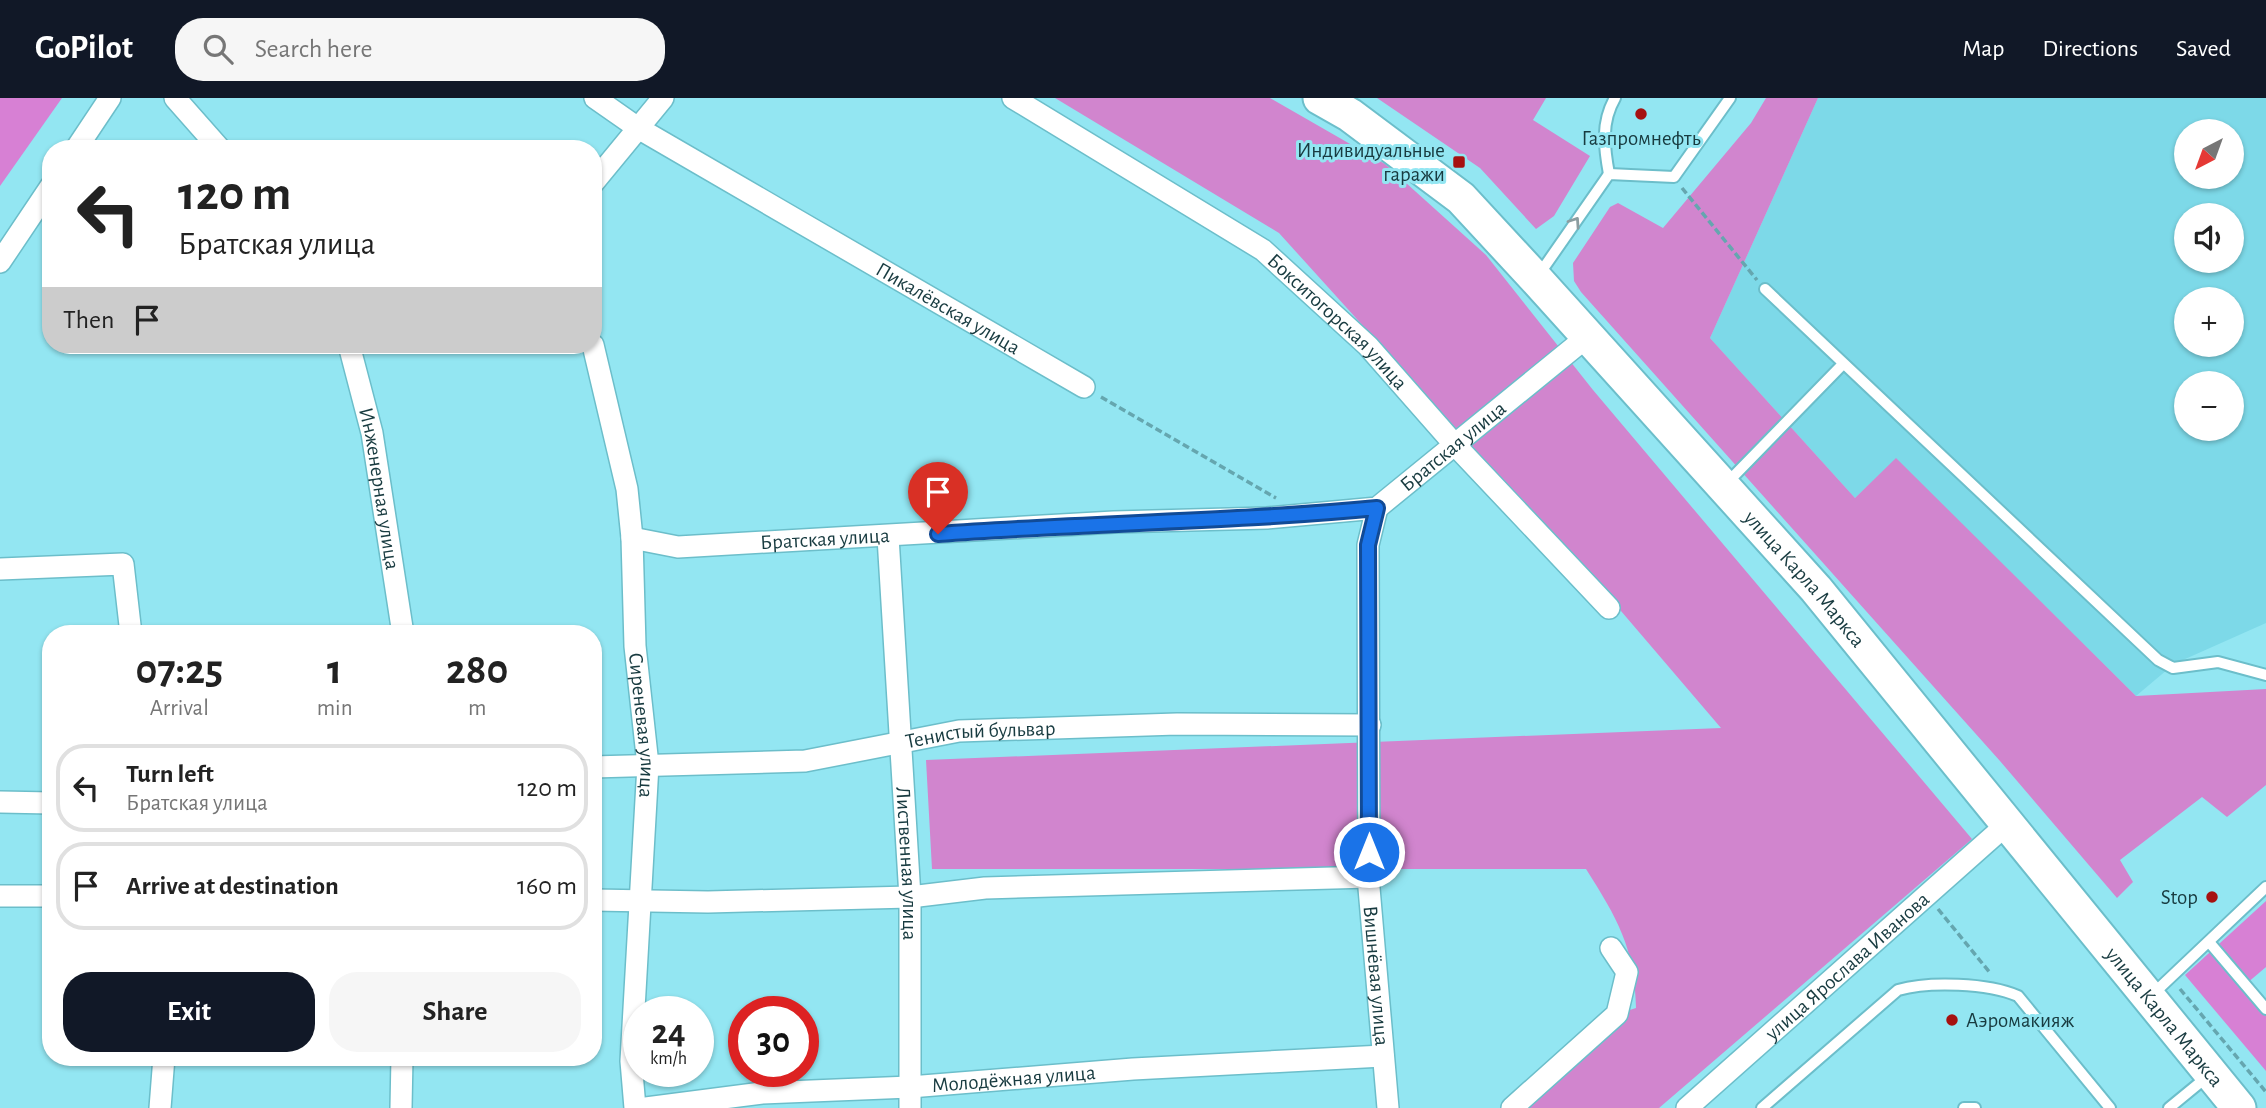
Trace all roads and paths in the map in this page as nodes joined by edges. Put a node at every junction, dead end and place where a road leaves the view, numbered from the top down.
1 (110, 98) edge
2 (175, 98) edge
3 (596, 98) edge
4 (663, 98) edge
5 (1013, 98) edge
6 (1320, 98) edge
7 (1615, 98) edge
8 (1730, 98) edge
9 (638, 128) junction
10 (82, 140) edge
11 (212, 140) edge
12 (602, 172) edge
13 (1609, 174) junction
14 (1674, 177) junction
15 (42, 199) edge
16 (0, 262) edge
17 (1536, 279) junction
18 (1765, 289) joint
19 (1588, 336) junction
20 (351, 354) edge
21 (595, 354) edge
22 (1843, 364) junction
23 (1084, 387) joint
24 (1455, 445) junction
25 (1724, 486) junction
26 (1377, 508) junction
27 (1305, 515) junction
28 (888, 537) junction
29 (632, 538) junction
30 (0, 569) edge
31 (1609, 608) dead end
32 (130, 625) edge
33 (402, 625) edge
34 (2266, 675) edge
35 (1370, 725) junction
36 (900, 743) junction
37 (648, 765) junction
38 (602, 767) edge
39 (0, 802) edge
40 (42, 803) edge
41 (2006, 825) junction
42 (1369, 877) junction
43 (2266, 887) edge
44 (1927, 894) junction
45 (0, 895) edge
46 (42, 896) edge
47 (910, 897) junction
48 (602, 900) edge
49 (639, 901) junction
50 (2209, 942) junction
51 (1611, 948) dead end
52 (2159, 988) junction
53 (2003, 989) junction
54 (2266, 1009) edge
55 (1383, 1056) junction
56 (163, 1066) edge
57 (402, 1066) edge
58 (2211, 1074) junction
59 (2266, 1092) edge
60 (910, 1098) edge
61 (160, 1108) edge
62 (401, 1108) edge
63 (635, 1108) edge
64 (646, 1108) edge
65 (1388, 1108) edge
66 (1512, 1108) edge
67 (1687, 1108) edge
68 (1762, 1108) edge
69 (1964, 1108) edge
70 (1975, 1108) edge
71 (2110, 1108) edge
72 (2169, 1108) edge
73 (2239, 1108) edge

1 - 10 street
2 - 11 street
3 - 9 street, Пикалёвская улица
4 - 9 street
5 - 24 street, Бокситогорская улица
6 - 17 main road, улица Карла Маркса
7 - 13 lane
8 - 14 lane
9 - 12 street
9 - 23 street, Пикалёвская улица
13 - 14 lane
17 -> 13 lane
14 - 18 path
15 - 16 street
17 - 19 main road, улица Карла Маркса
18 - 22 lane
19 - 24 street, Братская улица
19 - 25 main road, улица Карла Маркса
20 - 33 street, Инженерная улица
21 - 29 street, Сиреневая улица
22 - 25 lane
22 - 34 lane
23 - 27 path
24 - 26 street, Братская улица
24 - 31 street, Бокситогорская улица
25 - 41 main road, улица Карла Маркса
26 - 27 street, Братская улица
26 - 35 street, Вишнёвая улица
27 - 28 street, Братская улица
28 - 29 street, Братская улица
28 - 36 street, Лиственная улица
29 - 37 street, Сиреневая улица
30 - 32 street
35 - 36 street, Тенистый бульвар
35 - 42 street, Вишнёвая улица
36 - 37 street, Тенистый бульвар
36 - 47 street, Лиственная улица
37 - 38 street, Тенистый бульвар
37 - 49 street, Сиреневая улица
39 - 40 street
41 - 44 street, улица Ярослава Иванова
41 - 52 main road, улица Карла Маркса
42 - 47 street
42 - 55 street, Вишнёвая улица
43 - 50 lane
44 - 53 path
44 - 67 street, улица Ярослава Иванова
45 - 46 street
47 - 49 street
47 - 60 street, Лиственная улица
48 - 49 street
49 - 63 street, Сиреневая улица
50 - 52 lane
50 - 54 lane
51 - 66 street
52 - 58 main road, улица Карла Маркса
52 - 59 path
53 - 68 lane
53 - 71 lane
55 - 60 street, Молодёжная улица
55 - 65 street, Вишнёвая улица
56 - 61 street
57 - 62 street
58 - 72 lane
58 - 73 main road, улица Карла Маркса
60 - 64 street, Молодёжная улица
69 - 70 lane

